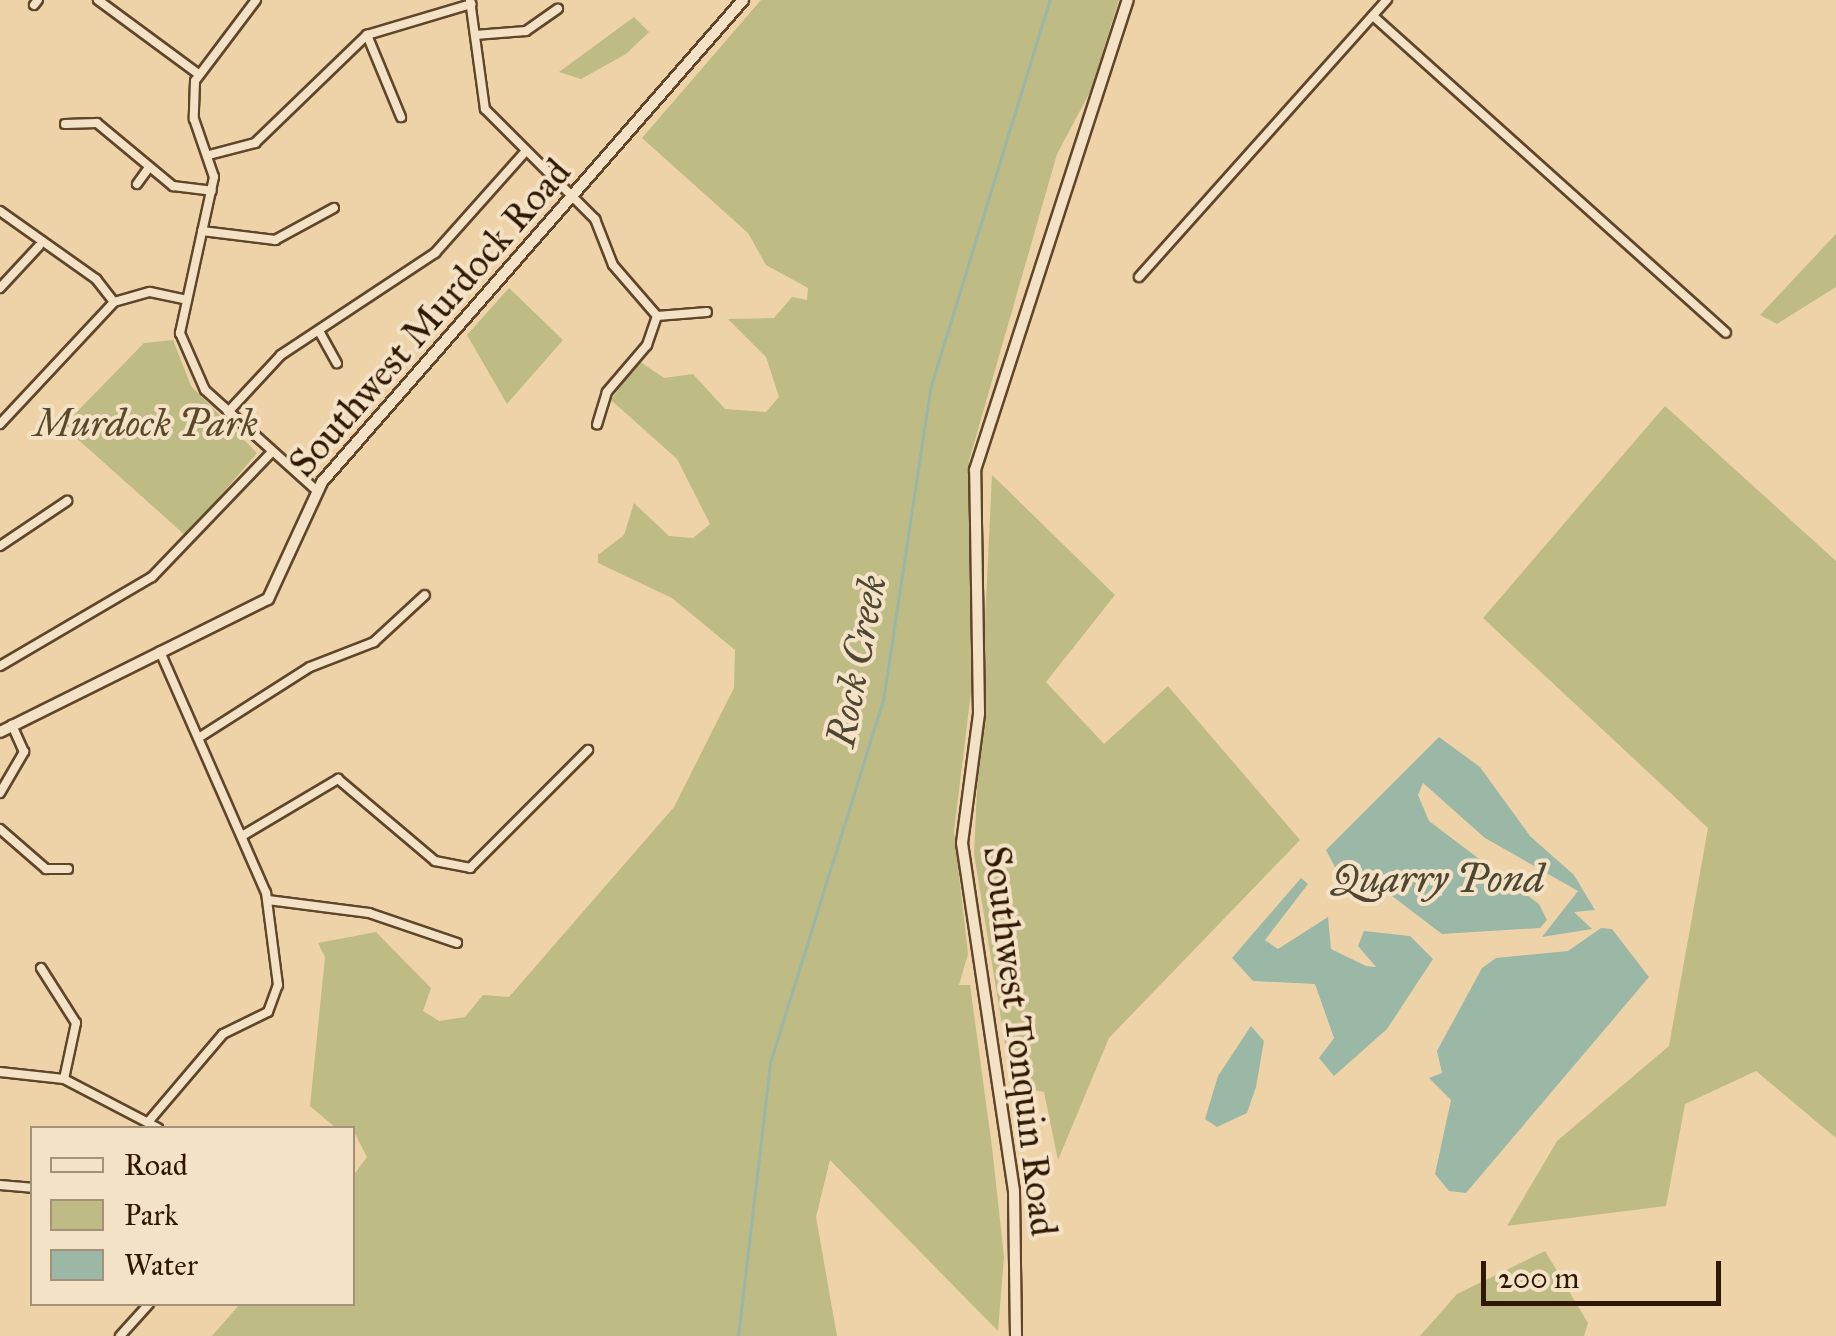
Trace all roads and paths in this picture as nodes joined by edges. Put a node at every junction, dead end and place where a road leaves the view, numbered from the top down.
1 (98, 0) edge
2 (256, 0) edge
3 (743, 0) edge
4 (1128, 0) edge
5 (1388, 0) edge
6 (471, 2) edge
7 (558, 9) dead end
8 (1373, 16) junction
9 (475, 35) junction
10 (367, 36) junction
11 (197, 73) junction
12 (401, 117) dead end
13 (65, 124) dead end
14 (525, 152) junction
15 (209, 154) junction
16 (148, 169) junction
17 (138, 184) dead end
18 (212, 191) junction
19 (572, 198) junction
20 (334, 208) dead end
21 (0, 211) edge
22 (202, 231) junction
23 (39, 246) junction
24 (1140, 278) dead end
25 (0, 288) edge
26 (182, 300) junction
27 (114, 302) junction
28 (708, 312) dead end
29 (657, 316) junction
30 (319, 331) junction
31 (1726, 333) dead end
32 (336, 362) dead end
33 (228, 412) junction
34 (0, 424) edge
35 (598, 424) dead end
36 (272, 452) junction
37 (316, 490) junction
38 (67, 501) dead end
39 (0, 546) edge
40 (425, 595) dead end
41 (0, 651) edge
42 (160, 651) junction
43 (4, 664) edge
44 (12, 725) junction
45 (0, 732) edge
46 (200, 738) junction
47 (588, 750) dead end
48 (0, 793) edge
49 (0, 829) edge
50 (242, 836) junction
51 (68, 869) dead end
52 (268, 900) junction
53 (457, 943) dead end
54 (41, 968) dead end
55 (0, 1072) edge
56 (64, 1079) junction
57 (149, 1121) junction
58 (155, 1126) edge
59 (0, 1184) edge
60 (30, 1188) edge
61 (147, 1306) edge
62 (120, 1336) edge
63 (1016, 1336) edge

1 - 11 street
2 - 11 street
3 - 19 main road, Southwest Murdock Road
4 - 63 main road, Southwest Tonquin Road
5 - 8 street
6 - 9 street
6 - 10 street
7 - 9 street
8 - 24 street
8 - 31 street
9 - 14 street
10 - 12 street
10 - 15 street
11 - 15 street
13 - 16 street
14 - 19 street
14 - 30 street
15 - 18 street
16 - 17 street
16 - 18 street
18 - 22 street
19 - 29 street
19 - 37 main road, Southwest Murdock Road
20 - 22 street
21 - 23 street
22 - 26 street
23 - 25 street
23 - 27 street
26 - 27 street
26 - 33 street
27 - 34 street
28 - 29 street
29 - 35 street
30 - 32 street
30 - 33 street
33 - 36 street
36 - 37 street
36 - 43 street
37 - 42 main road, Southwest Murdock Road
38 - 39 street
40 - 46 street
41 - 43 street
42 - 44 main road, Southwest Murdock Road
42 - 46 street
44 - 45 main road, Southwest Murdock Road
44 - 48 street
46 - 50 street
47 - 50 street
49 - 51 street
50 - 52 street
52 - 53 street
52 - 57 street
54 - 56 street
55 - 56 street
56 - 57 street
57 - 58 street
59 - 60 street
61 - 62 street

